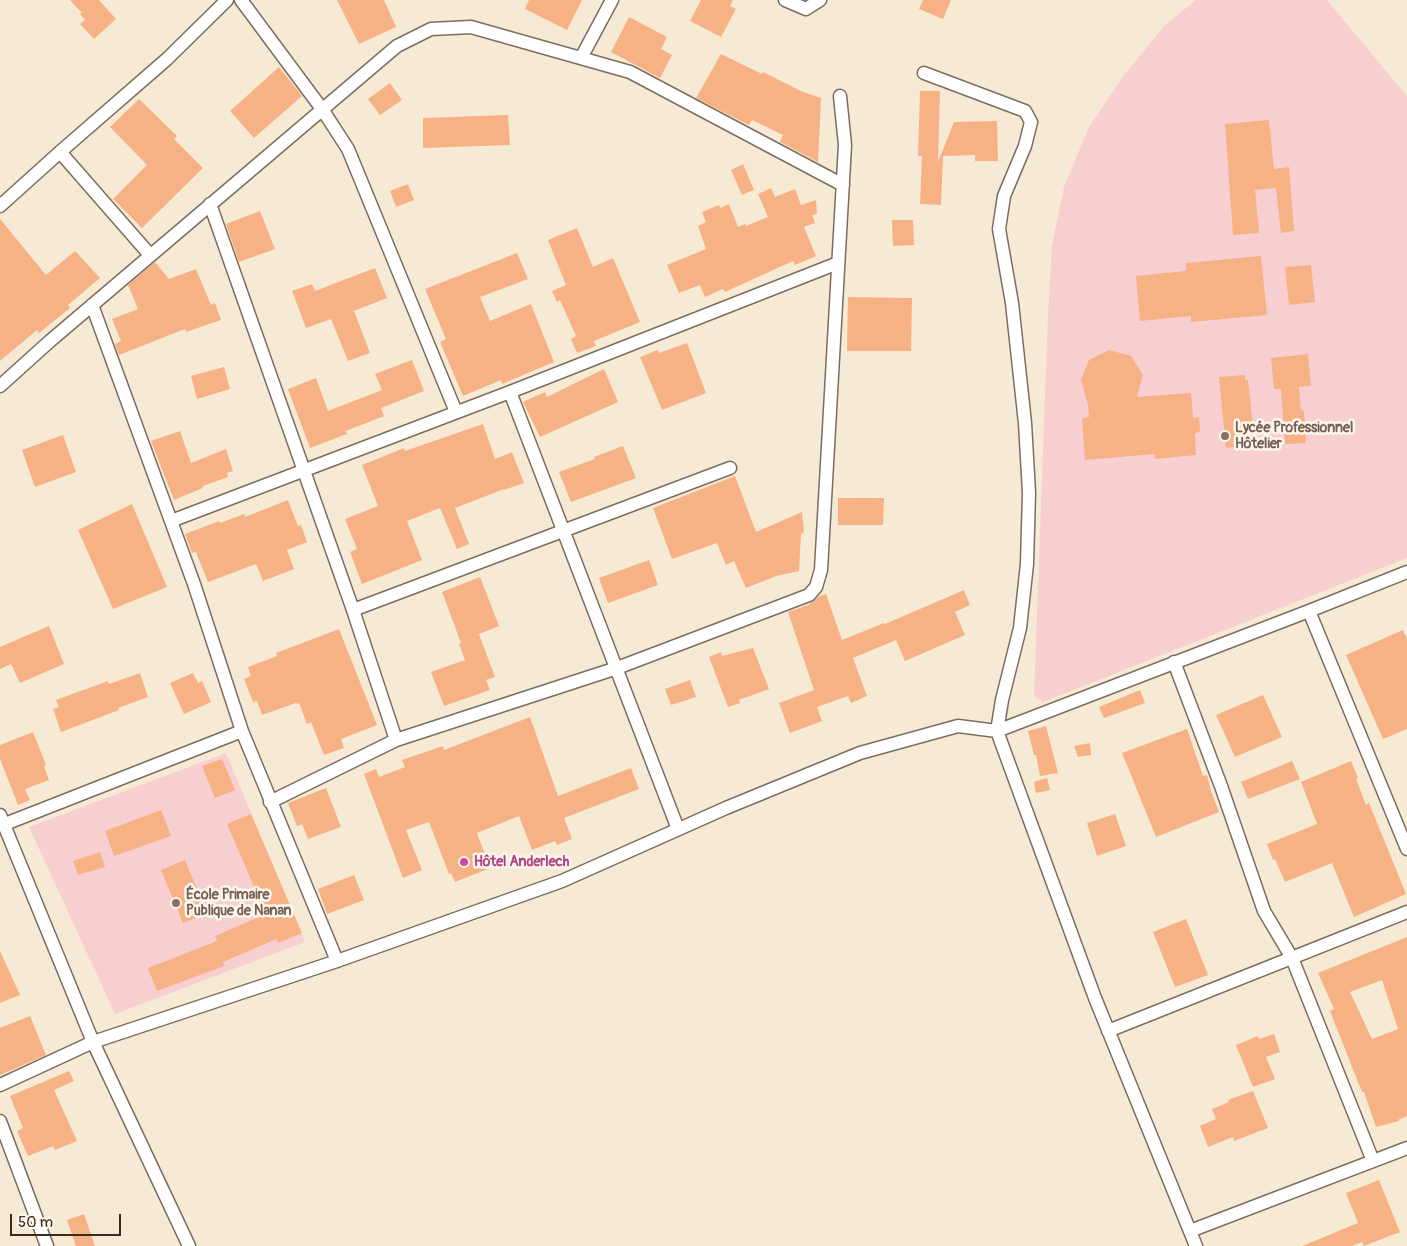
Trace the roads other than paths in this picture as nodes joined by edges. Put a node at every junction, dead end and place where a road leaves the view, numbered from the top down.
1 (226, 0) edge
2 (241, 0) edge
3 (612, 0) edge
4 (785, 0) edge
5 (820, 0) edge
6 (581, 58) junction
7 (924, 73) dead end
8 (840, 96) dead end
9 (322, 109) junction
10 (60, 152) junction
11 (843, 185) junction
12 (210, 204) junction
13 (0, 206) edge
14 (150, 255) junction
15 (838, 264) junction
16 (92, 305) junction
17 (0, 386) edge
18 (510, 392) junction
19 (456, 412) junction
20 (730, 468) dead end
21 (304, 471) junction
22 (171, 521) junction
23 (564, 531) junction
24 (1407, 572) edge
25 (353, 610) junction
26 (1309, 611) junction
27 (1174, 662) junction
28 (617, 668) junction
29 (242, 731) junction
30 (997, 731) junction
31 (396, 740) junction
32 (270, 802) junction
33 (2, 819) edge
34 (678, 829) junction
35 (1407, 849) edge
36 (1407, 912) edge
37 (1292, 958) junction
38 (337, 962) junction
39 (1108, 1030) junction
40 (93, 1042) junction
41 (0, 1085) edge
42 (0, 1121) edge
43 (1407, 1148) edge
44 (1373, 1161) junction
45 (1190, 1231) junction
46 (47, 1246) edge
47 (189, 1246) edge
48 (1196, 1246) edge

1 - 10 street
2 - 9 street
3 - 6 street
4 - 5 street
6 - 9 street
6 - 11 street
7 - 30 street
8 - 11 street
9 - 12 street
9 - 19 street
10 - 13 street
10 - 14 street
11 - 15 street
12 - 14 street
12 - 21 street
14 - 16 street
15 - 18 street
15 - 28 street
16 - 17 street
16 - 22 street
18 - 19 street
18 - 23 street
19 - 21 street
20 - 23 street
21 - 22 street
21 - 25 street
22 - 29 street
23 - 25 street
23 - 28 street
24 - 26 street
25 - 31 street
26 - 27 street
26 - 35 street
27 - 30 street
27 - 37 street
28 - 31 street
28 - 34 street
29 - 32 street
29 - 33 street
30 - 34 street
30 - 39 street
31 - 32 street
32 - 38 street
33 - 40 street
34 - 38 street
36 - 37 street
37 - 39 street
37 - 44 street
38 - 40 street
39 - 45 street
40 - 41 street
40 - 47 street
42 - 46 street
43 - 44 street
44 - 45 street
45 - 48 street

